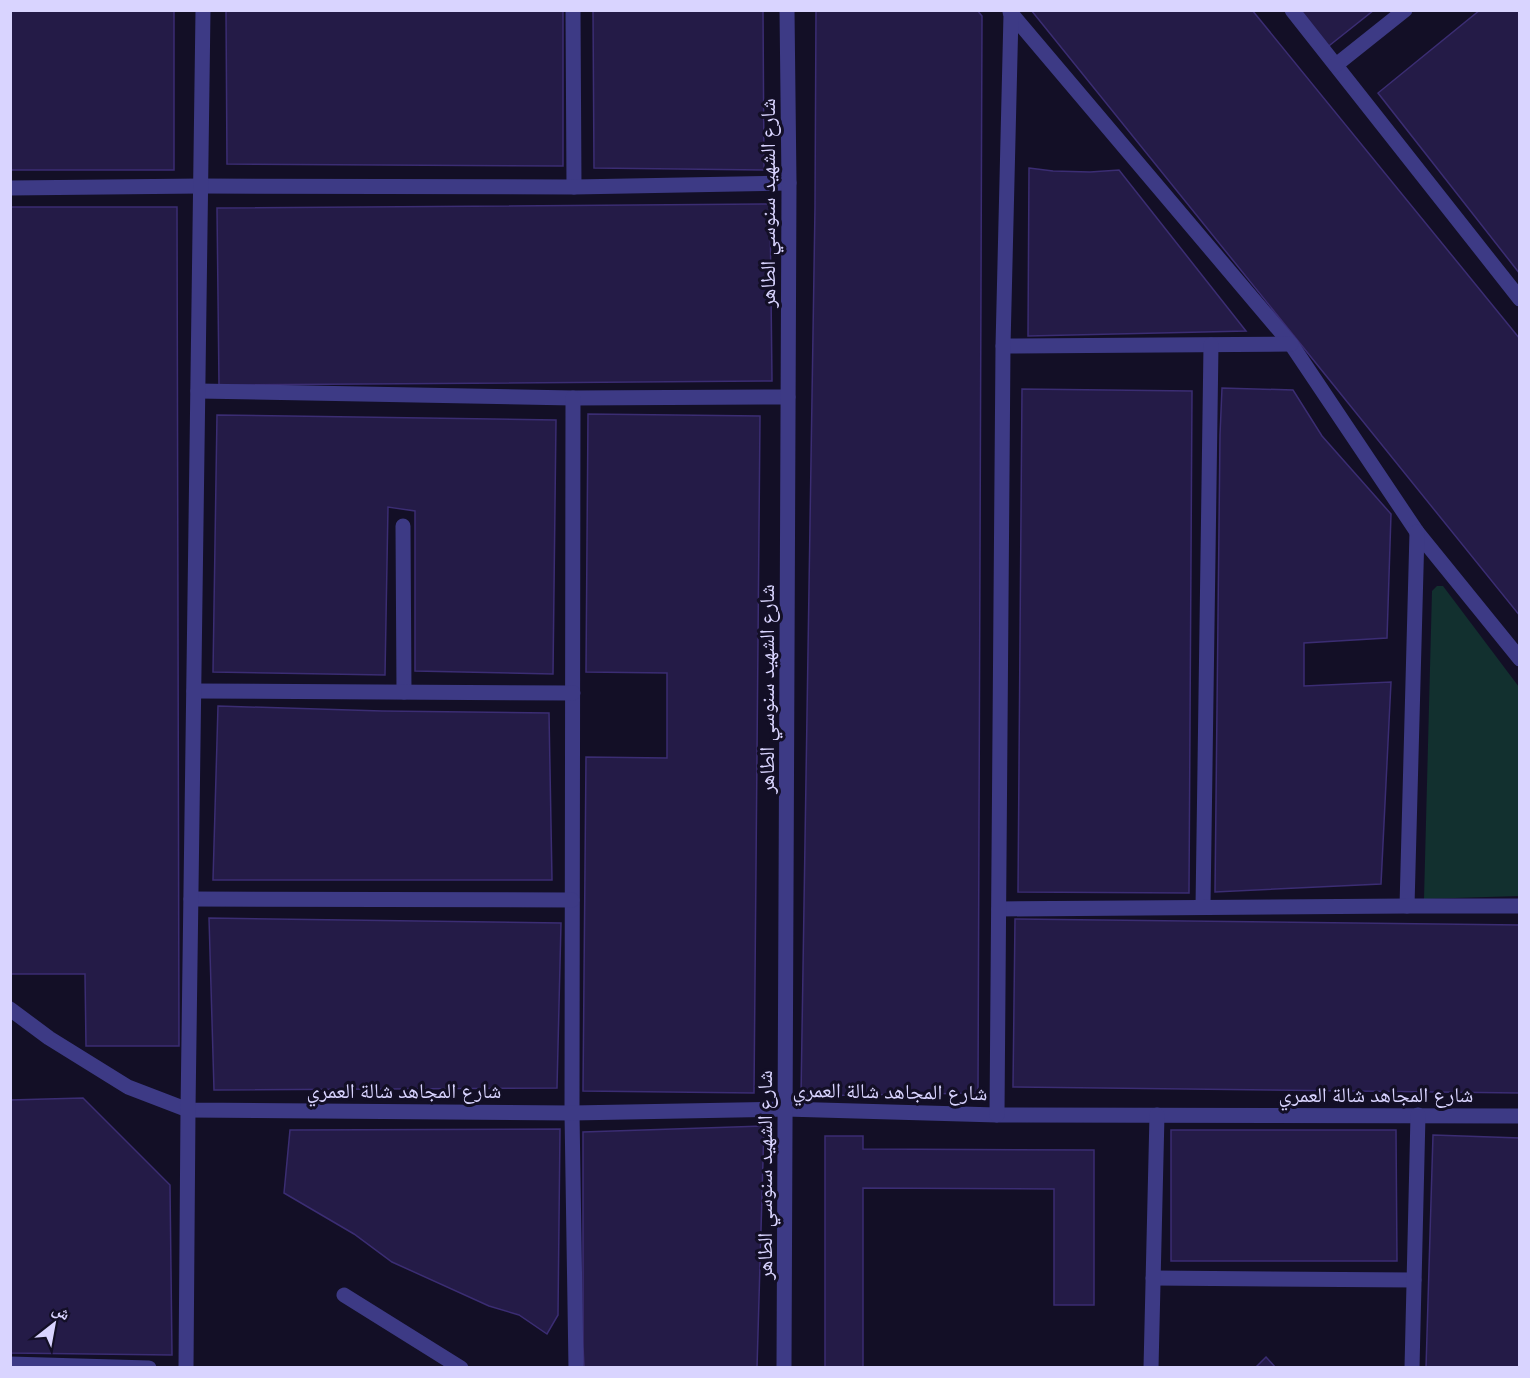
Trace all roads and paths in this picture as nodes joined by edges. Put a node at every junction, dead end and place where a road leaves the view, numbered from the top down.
1 (203, 10) edge
2 (573, 10) edge
3 (787, 10) edge
4 (1292, 10) edge
5 (1405, 10) edge
6 (1010, 12) edge
7 (1336, 65) junction
8 (789, 183) junction
9 (201, 186) junction
10 (574, 187) junction
11 (10, 188) edge
12 (1520, 299) edge
13 (1292, 344) junction
14 (1211, 345) junction
15 (1003, 346) junction
16 (198, 391) junction
17 (788, 397) junction
18 (573, 398) junction
19 (403, 526) dead end
20 (1416, 532) junction
21 (1520, 659) edge
22 (194, 691) junction
23 (404, 692) junction
24 (573, 693) junction
25 (191, 899) junction
26 (572, 900) junction
27 (1407, 906) junction
28 (1520, 906) edge
29 (1203, 907) junction
30 (999, 909) junction
31 (10, 1010) edge
32 (188, 1110) junction
33 (785, 1110) junction
34 (572, 1113) junction
35 (997, 1115) junction
36 (1156, 1115) junction
37 (1418, 1115) junction
38 (1520, 1116) edge
39 (1153, 1278) junction
40 (1414, 1280) junction
41 (344, 1295) dead end
42 (10, 1364) edge
43 (149, 1368) edge
44 (186, 1368) edge
45 (461, 1368) edge
46 (576, 1368) edge
47 (784, 1368) edge
48 (1151, 1368) edge
49 (1412, 1368) edge

1 - 9 street
2 - 10 street
3 - 8 street, شارع الشهيد سنوسي الطاهر
4 - 7 street
5 - 7 street
6 - 13 street
6 - 15 street
7 - 12 street
8 - 10 street
8 - 17 street, شارع الشهيد سنوسي الطاهر
9 - 10 street
9 - 11 street
9 - 16 street
13 - 14 street
13 - 20 street
14 - 15 street
14 - 29 street
15 - 30 street
16 - 18 street
16 - 22 street
17 - 18 street
17 - 33 street, شارع الشهيد سنوسي الطاهر
18 - 24 street
19 - 23 street
20 - 21 street
20 - 27 street
22 - 23 street
22 - 25 street
23 - 24 street
24 - 26 street
25 - 26 street
25 - 32 street
26 - 34 street
27 - 28 street
27 - 29 street
29 - 30 street
30 - 35 street
31 - 32 street
32 - 34 street, شارع المجاهد شالة العمري
32 - 44 street
33 - 34 street, شارع المجاهد شالة العمري
33 - 35 street, شارع المجاهد شالة العمري
33 - 47 street, شارع الشهيد سنوسي الطاهر
34 - 46 street
35 - 36 street, شارع المجاهد شالة العمري
36 - 37 street, شارع المجاهد شالة العمري
36 - 39 street
37 - 38 street, شارع المجاهد شالة العمري
37 - 40 street
39 - 40 street
39 - 48 street
40 - 49 street
41 - 45 street
42 - 43 street

